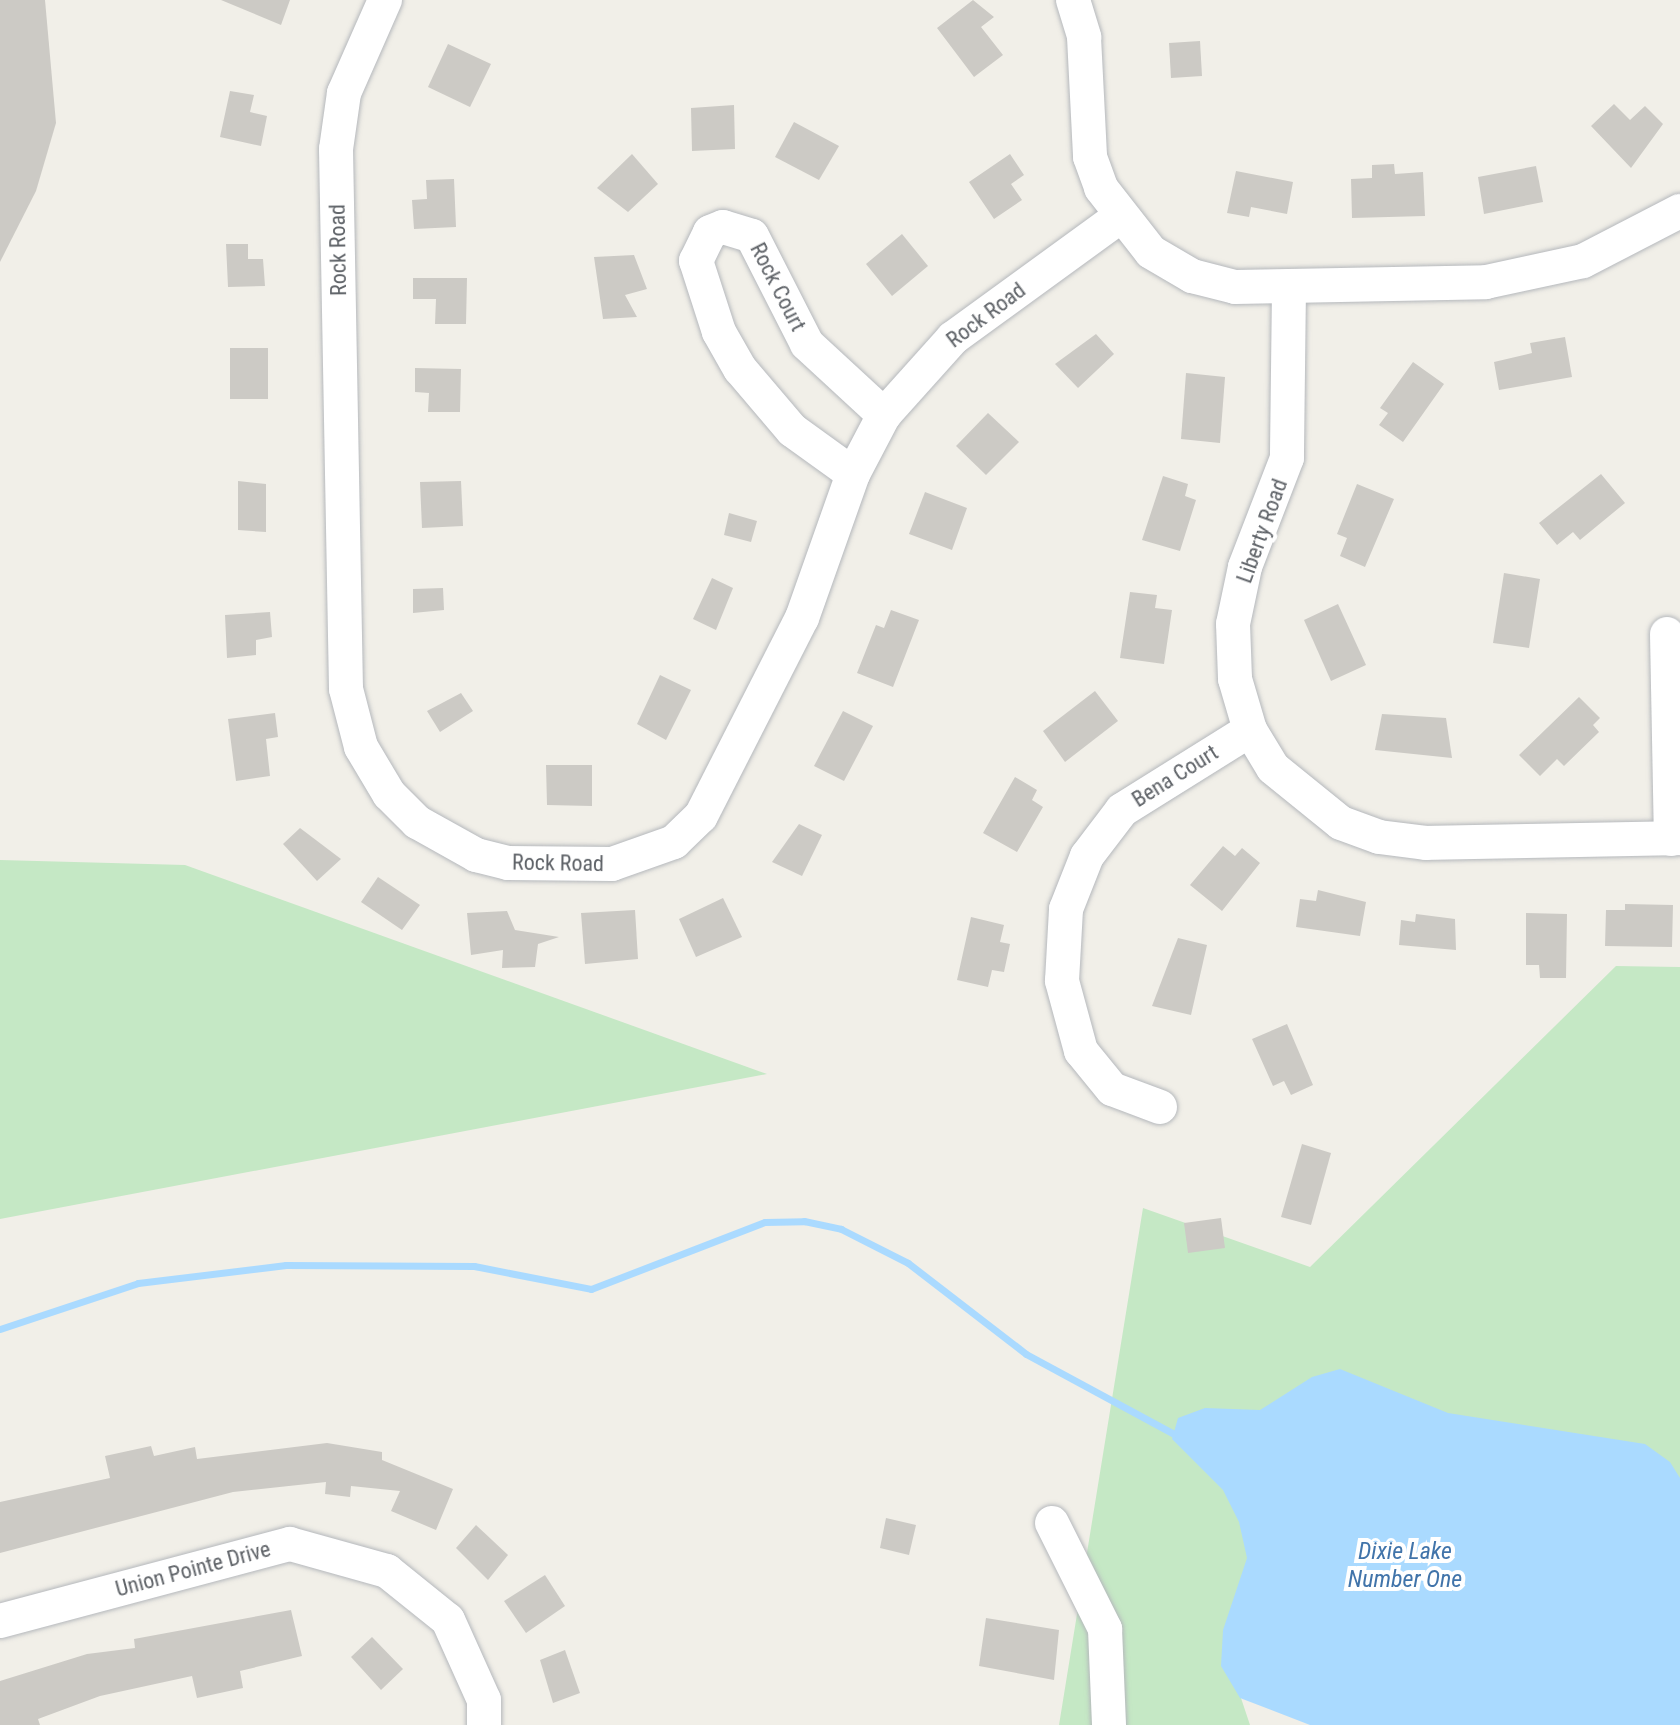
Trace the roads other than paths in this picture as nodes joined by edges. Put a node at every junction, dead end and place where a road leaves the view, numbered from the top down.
1 (385, 0) edge
2 (1073, 0) edge
3 (1680, 211) edge
4 (1118, 218) junction
5 (1289, 288) junction
6 (884, 415) junction
7 (853, 474) junction
8 (1667, 634) dead end
9 (1250, 730) junction
10 (1675, 838) edge
11 (1160, 1107) dead end
12 (1052, 1523) dead end
13 (0, 1621) edge
14 (484, 1725) edge
15 (1109, 1725) edge

1 - 7 street, Rock Road
2 - 4 street
3 - 5 street
4 - 5 street
4 - 6 street, Rock Road
5 - 9 street, Liberty Road
6 - 7 street, Rock Road
6 - 7 street, Rock Court
8 - 10 street
9 - 10 street, Liberty Road
9 - 11 street, Bena Court
12 - 15 street
13 - 14 street, Union Pointe Drive

